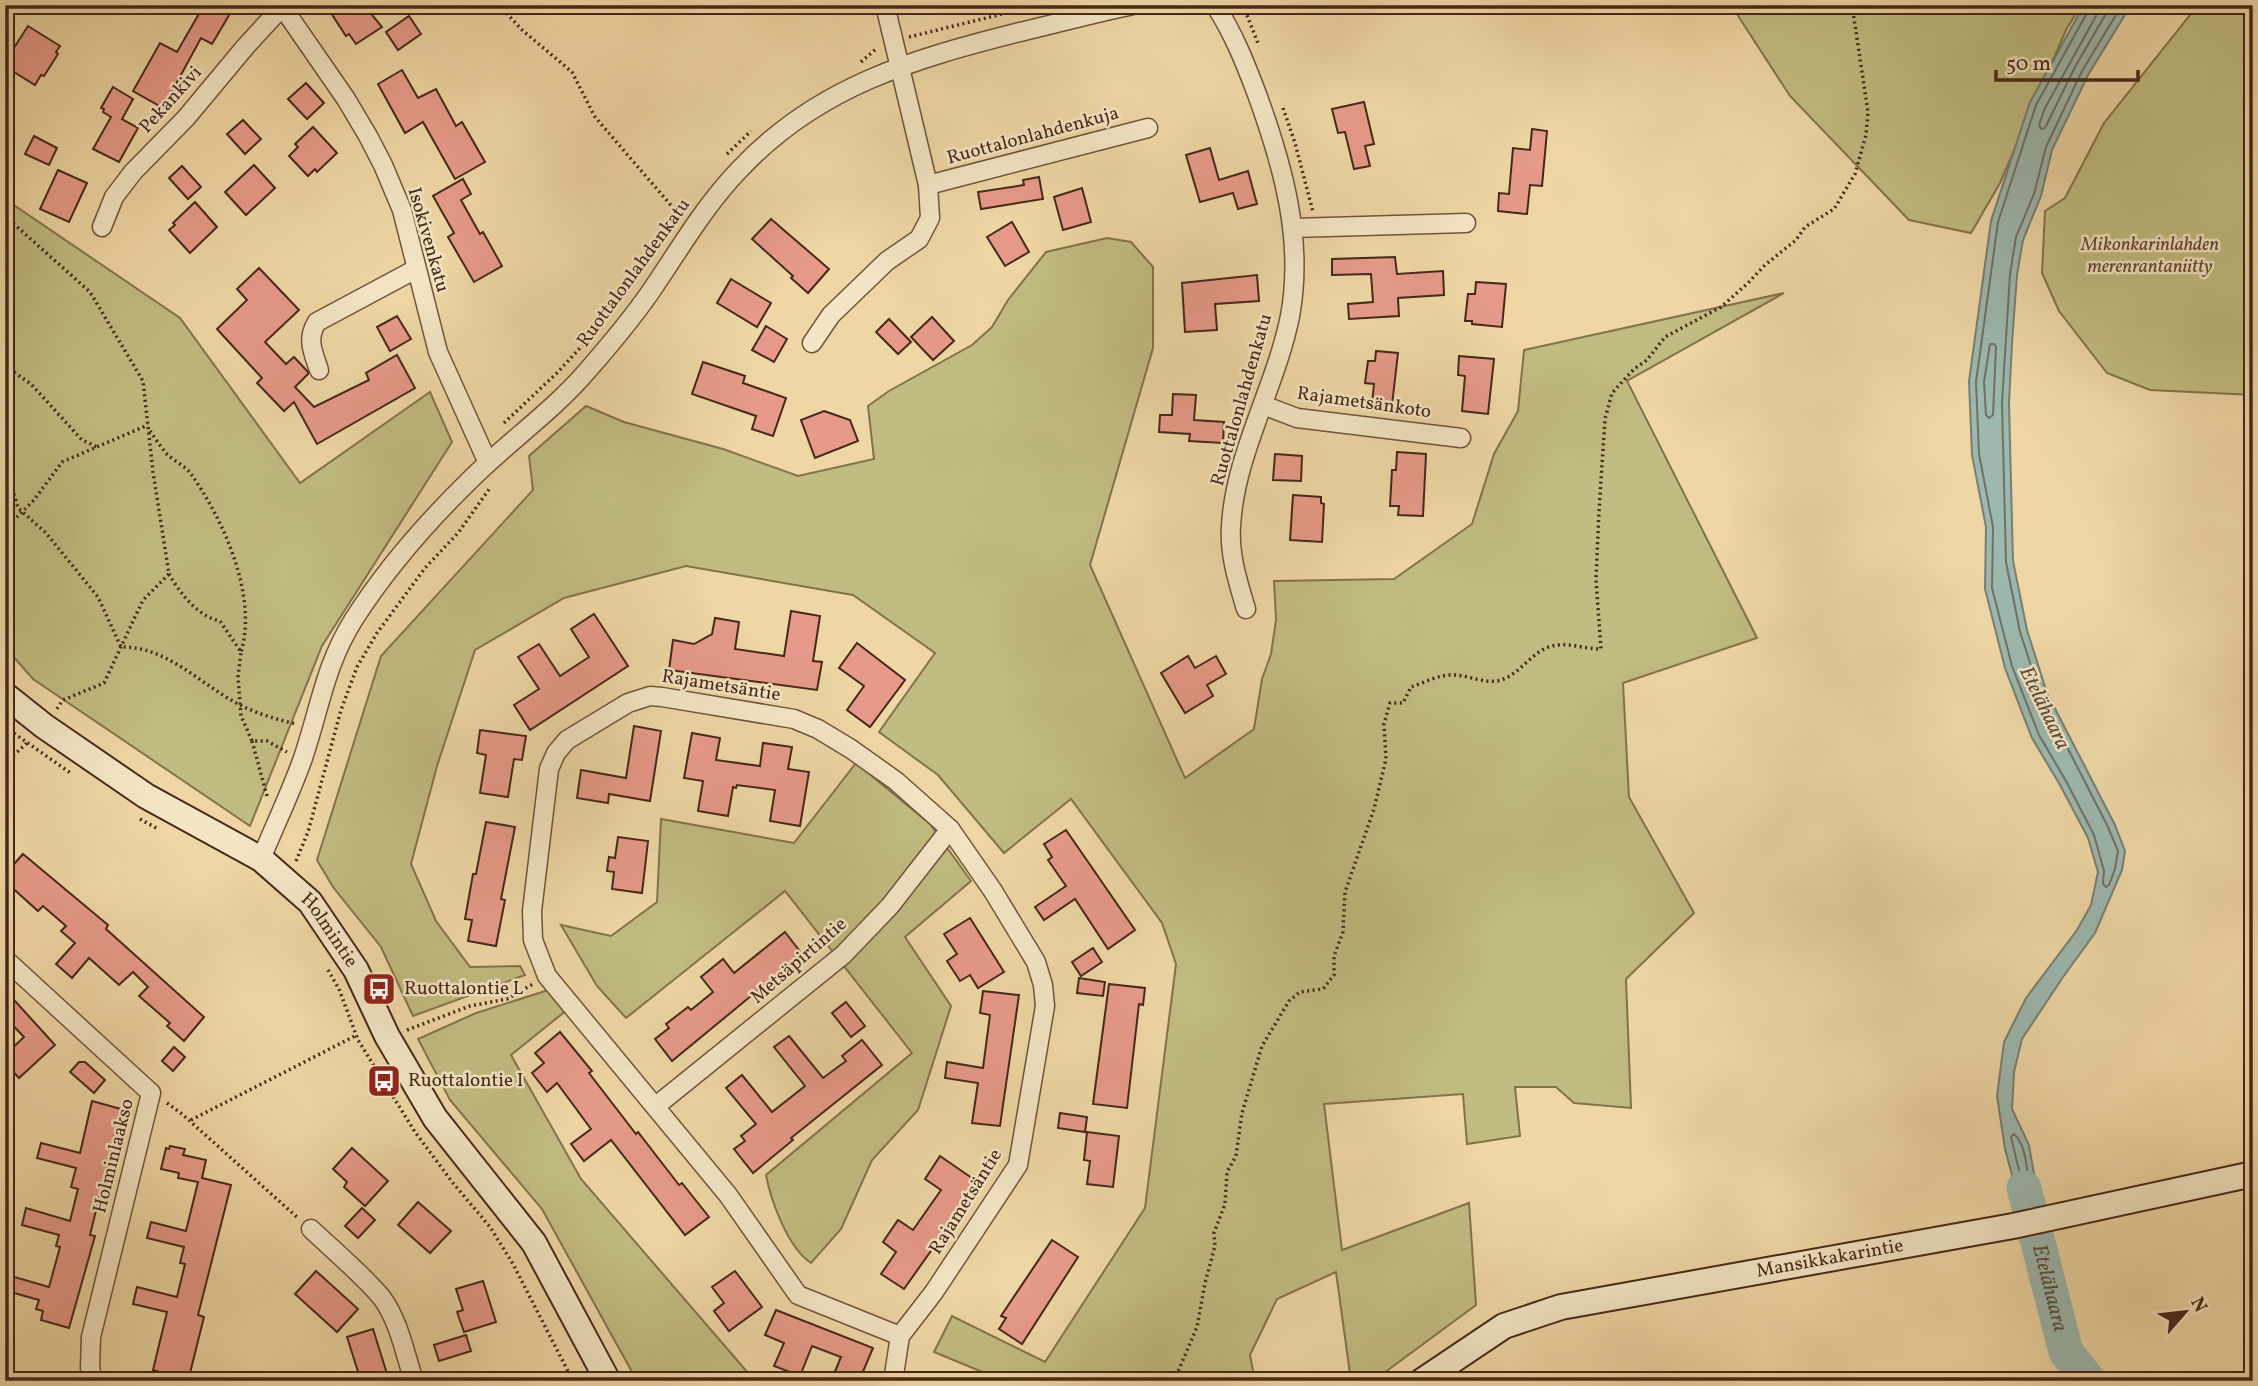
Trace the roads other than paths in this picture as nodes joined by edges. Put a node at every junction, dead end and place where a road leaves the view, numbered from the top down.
1 (885, 5) edge
2 (1215, 5) edge
3 (282, 6) edge
4 (1123, 6) edge
5 (900, 65) junction
6 (1148, 128) dead end
7 (928, 185) junction
8 (1466, 223) dead end
9 (102, 227) dead end
10 (1293, 228) junction
11 (416, 269) junction
12 (812, 343) dead end
13 (319, 369) dead end
14 (1263, 405) junction
15 (1461, 438) dead end
16 (488, 463) junction
17 (1247, 609) dead end
18 (5, 695) edge
19 (950, 830) junction
20 (261, 859) junction
21 (5, 963) edge
22 (656, 1106) junction
23 (2253, 1174) edge
24 (310, 1228) road end
25 (900, 1336) junction
26 (93, 1381) edge
27 (414, 1381) edge
28 (608, 1381) edge
29 (893, 1381) edge
30 (1422, 1381) edge

1 - 5 street
2 - 10 street, Ruottalonlahdenkatu
3 - 9 street, Pekankivi
3 - 11 street, Isokivenkatu
4 - 5 street, Ruottalonlahdenkatu
5 - 7 street
5 - 16 street, Ruottalonlahdenkatu
6 - 7 street, Ruottalonlahdenkuja
7 - 12 street
8 - 10 street
10 - 14 street, Ruottalonlahdenkatu
11 - 13 street
11 - 16 street, Isokivenkatu
14 - 15 street, Rajametsänkoto
14 - 17 street, Ruottalonlahdenkatu
16 - 20 street, Ruottalonlahdenkatu
18 - 20 street, Holmintie
19 - 22 street, Metsäpirtintie
19 - 22 street, Rajametsäntie
19 - 25 street, Rajametsäntie
20 - 28 street, Holmintie
21 - 26 street, Holminlaakso
22 - 25 street, Rajametsäntie
23 - 30 street, Mansikkakarintie
24 - 27 street
25 - 29 street, Rajametsäntie

